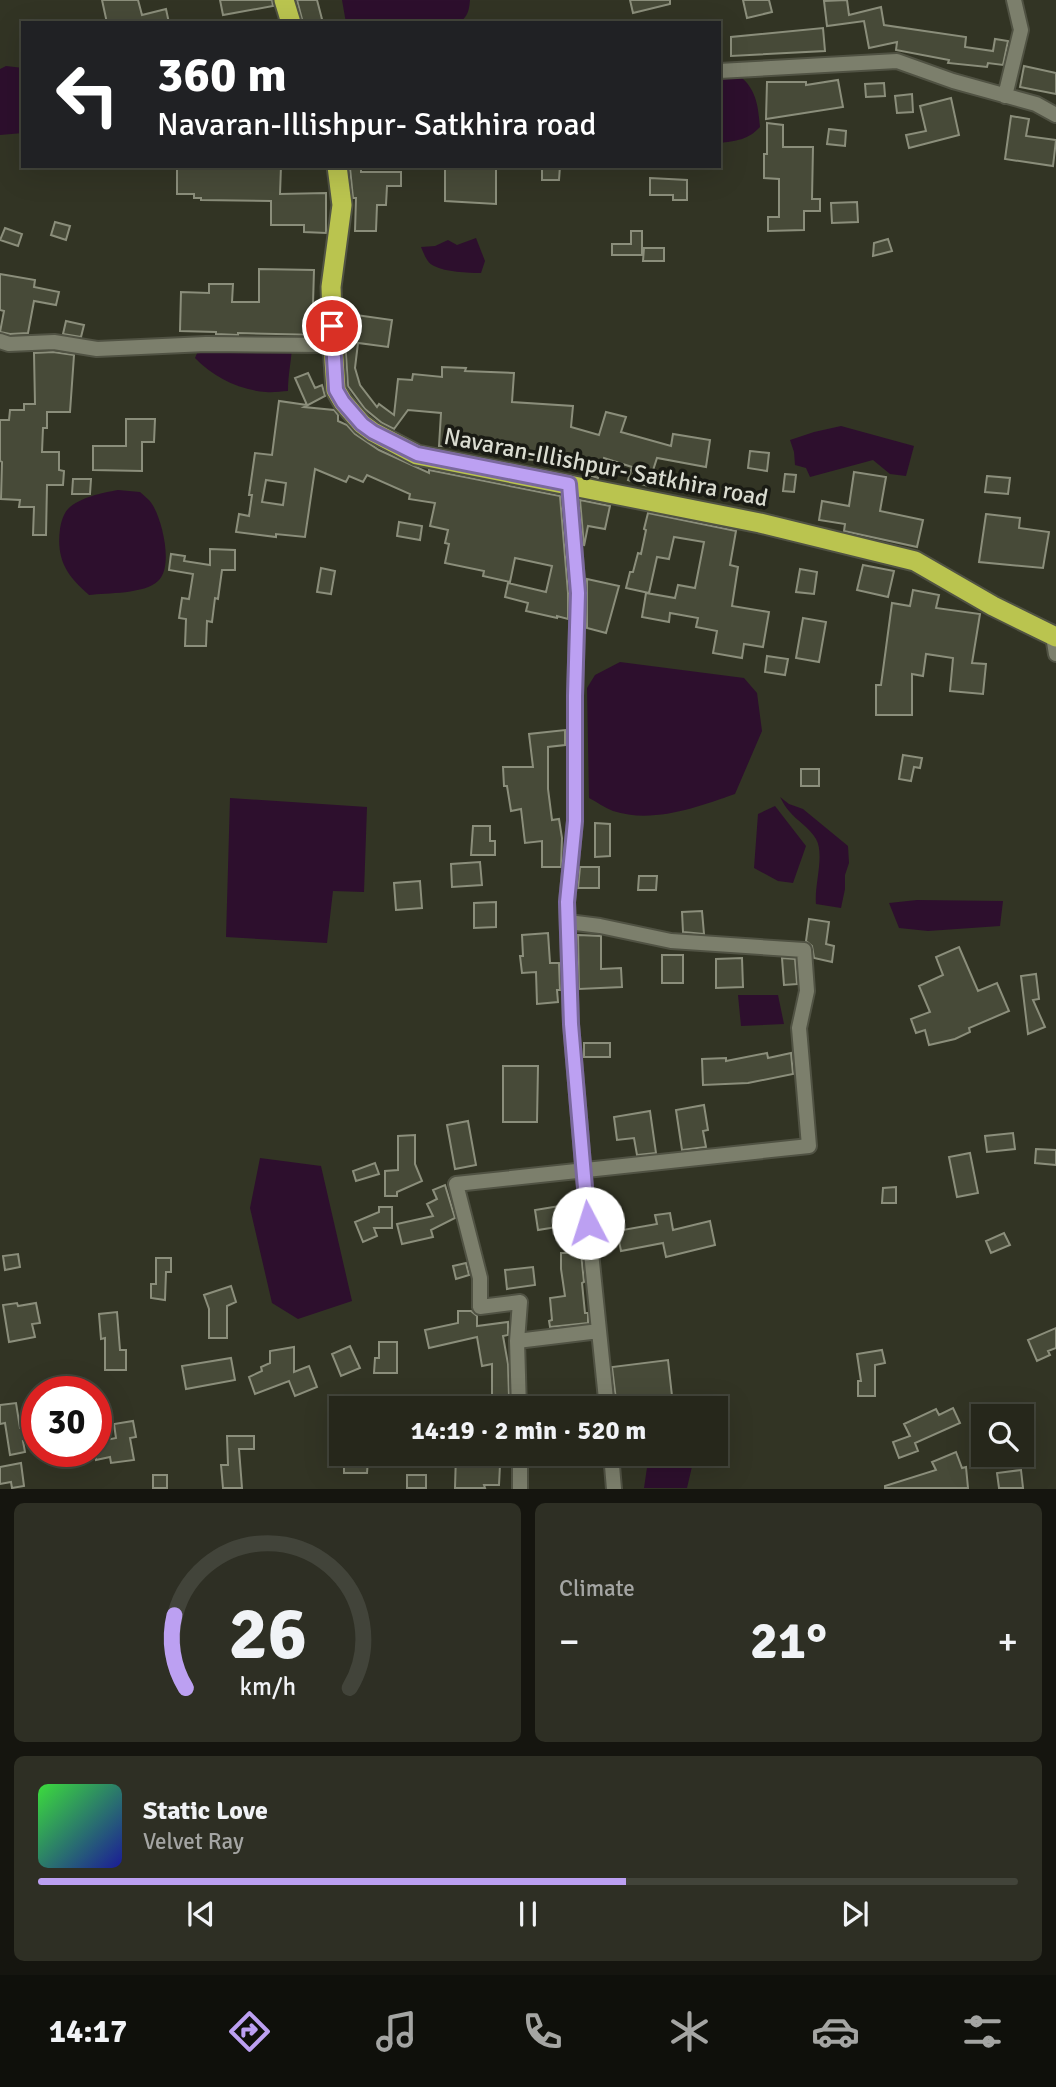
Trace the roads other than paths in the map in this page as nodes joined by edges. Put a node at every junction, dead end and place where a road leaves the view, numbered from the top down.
1 (284, 0) edge
2 (1014, 0) edge
3 (290, 21) edge
4 (721, 71) edge
5 (1005, 96) junction
6 (1056, 115) edge
7 (337, 168) edge
8 (0, 341) edge
9 (332, 345) junction
10 (569, 484) junction
11 (1055, 642) edge
12 (568, 922) junction
13 (584, 1171) junction
14 (599, 1331) junction
15 (517, 1340) junction
16 (519, 1396) edge
17 (606, 1396) edge
18 (520, 1466) edge
19 (612, 1466) edge
20 (520, 1489) edge
21 (614, 1489) edge

1 - 3 highway
2 - 5 street
4 - 5 street
5 - 6 street
7 - 9 highway, Navaran-Illishpur- Satkhira road
8 - 9 street
9 - 10 highway, Navaran-Illishpur- Satkhira road
10 - 11 highway, Navaran-Illishpur- Satkhira road
10 - 12 street
12 - 13 street
12 - 13 street
13 - 14 street
13 - 15 street
14 - 15 street
14 - 17 street
15 - 16 street
18 - 20 street
19 - 21 street

